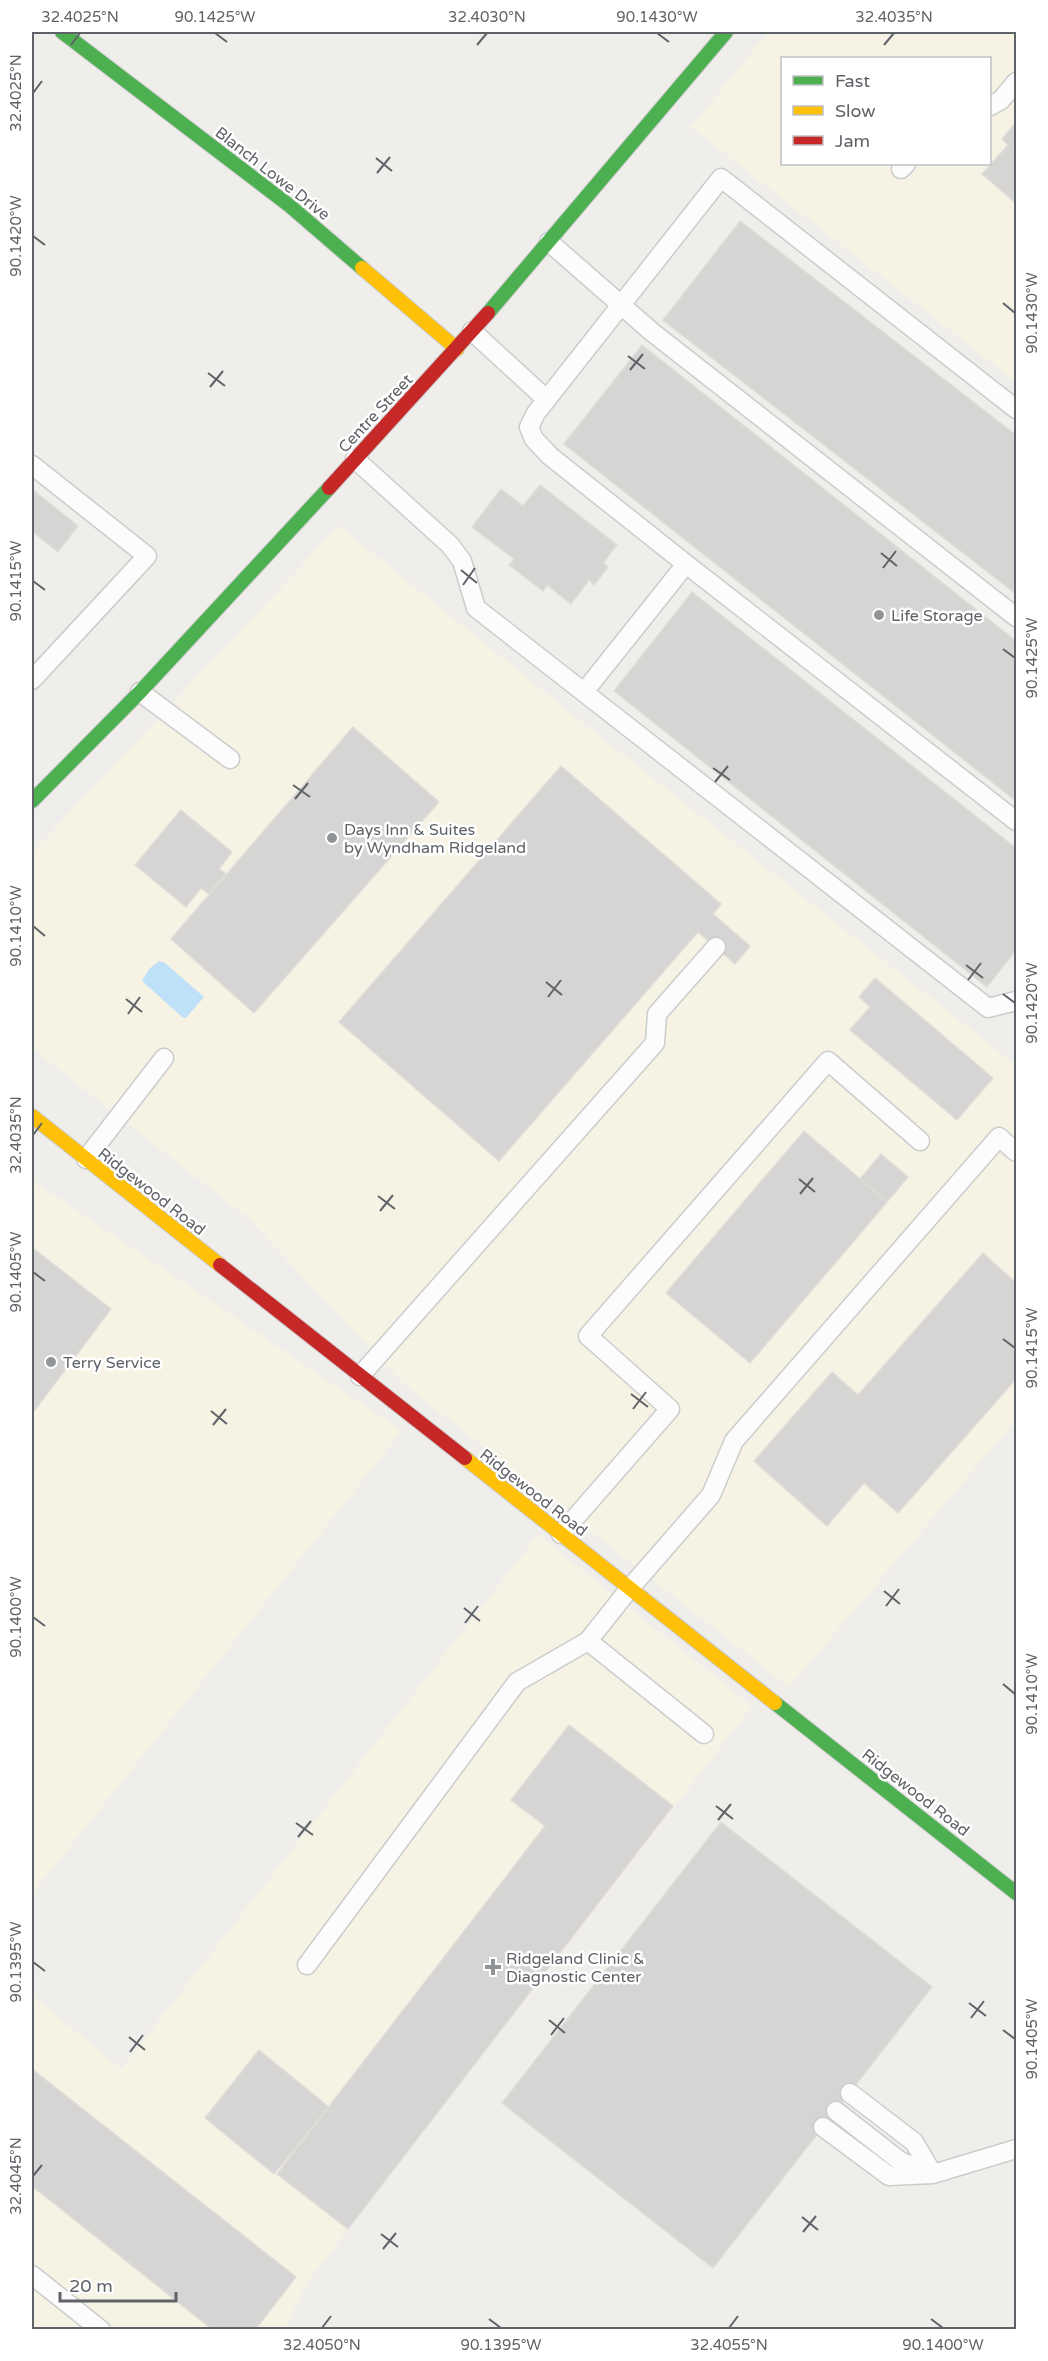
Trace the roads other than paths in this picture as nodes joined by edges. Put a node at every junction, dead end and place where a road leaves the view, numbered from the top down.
1 (62, 32) edge
2 (726, 32) edge
3 (1017, 82) edge
4 (991, 105) edge
5 (549, 242) junction
6 (621, 305) junction
7 (472, 332) junction
8 (457, 349) junction
9 (546, 399) junction
10 (1017, 409) edge
11 (355, 459) junction
12 (32, 465) edge
13 (686, 564) junction
14 (1017, 616) edge
15 (32, 680) edge
16 (140, 692) junction
17 (584, 692) junction
18 (230, 759) dead end
19 (32, 801) edge
20 (1017, 821) edge
21 (716, 947) dead end
22 (1017, 1001) edge
23 (164, 1058) dead end
24 (32, 1116) edge
25 (920, 1141) dead end
26 (1017, 1152) edge
27 (86, 1159) junction
28 (360, 1376) junction
29 (561, 1534) junction
30 (630, 1588) junction
31 (588, 1641) junction
32 (704, 1734) dead end
33 (1017, 1893) edge
34 (307, 1965) dead end
35 (850, 2093) dead end
36 (836, 2111) dead end
37 (823, 2127) dead end
38 (1017, 2149) edge
39 (933, 2175) junction
40 (32, 2275) edge
41 (100, 2330) edge

1 - 8 street, Blanch Lowe Drive
2 - 5 street, Centre Street
3 - 4 lane
5 - 6 lane
5 - 7 street, Centre Street
6 - 9 lane
6 - 10 lane
6 - 14 lane
7 - 8 street, Centre Street
7 - 9 lane
8 - 11 street, Centre Street
9 - 13 lane
11 - 16 street, Centre Street
11 - 17 lane
12 - 15 lane
13 - 17 lane
13 - 20 lane
16 - 18 lane
16 - 19 street, Centre Street
17 - 22 lane
21 - 28 lane
23 - 27 lane
24 - 27 street, Ridgewood Road
25 - 29 lane
26 - 30 lane
27 - 28 street, Ridgewood Road
28 - 29 street, Ridgewood Road
29 - 30 street, Ridgewood Road
30 - 31 lane
30 - 33 street, Ridgewood Road
31 - 32 lane
31 - 34 lane
35 - 39 lane
36 - 39 lane
37 - 39 lane
38 - 39 lane
40 - 41 lane

